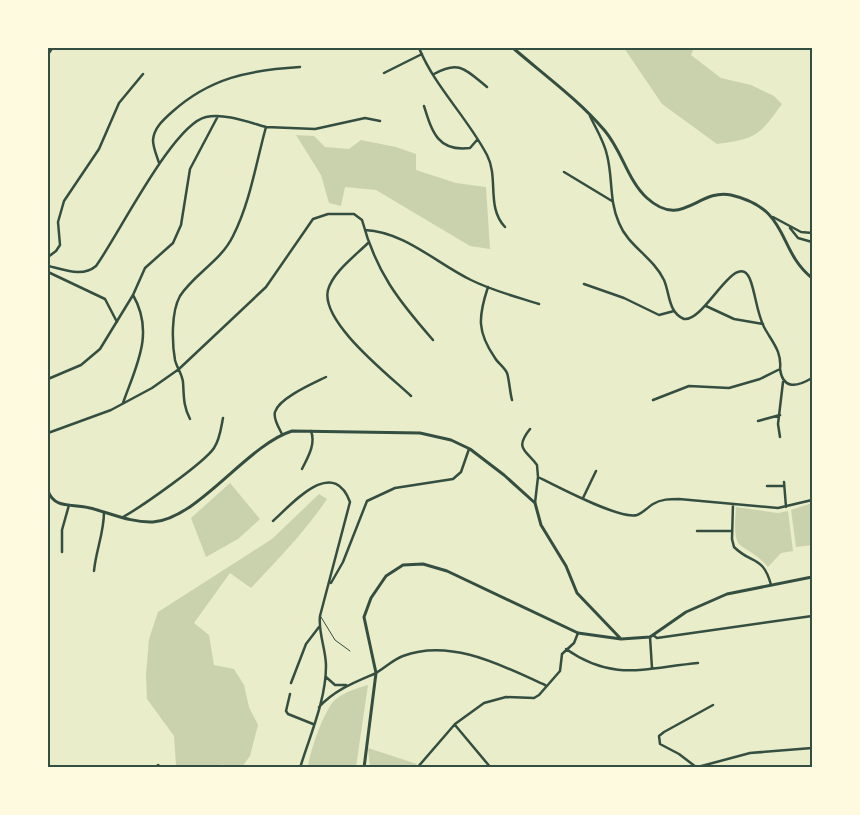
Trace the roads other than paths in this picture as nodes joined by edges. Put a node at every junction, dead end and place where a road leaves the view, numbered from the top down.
1 (52, 48) edge
2 (419, 48) edge
3 (512, 48) edge
4 (48, 54) edge
5 (422, 54) junction
6 (300, 67) dead end
7 (384, 73) dead end
8 (143, 74) dead end
9 (434, 74) junction
10 (486, 87) dead end
11 (424, 106) dead end
12 (590, 115) junction
13 (218, 116) junction
14 (380, 121) dead end
15 (266, 127) junction
16 (477, 140) junction
17 (160, 163) junction
18 (564, 172) dead end
19 (612, 201) junction
20 (773, 218) junction
21 (505, 227) dead end
22 (789, 227) junction
23 (365, 230) junction
24 (812, 233) edge
25 (812, 242) edge
26 (368, 243) junction
27 (48, 257) edge
28 (48, 266) edge
29 (48, 272) edge
30 (812, 278) edge
31 (584, 284) dead end
32 (488, 287) junction
33 (133, 295) junction
34 (540, 304) dead end
35 (706, 306) junction
36 (674, 311) junction
37 (117, 322) junction
38 (763, 324) junction
39 (433, 340) dead end
40 (179, 369) junction
41 (780, 369) junction
42 (326, 377) dead end
43 (812, 378) edge
44 (48, 379) edge
45 (783, 382) junction
46 (411, 396) dead end
47 (512, 400) dead end
48 (653, 400) dead end
49 (123, 404) junction
50 (780, 415) junction
51 (224, 418) dead end
52 (190, 419) dead end
53 (758, 421) dead end
54 (530, 429) dead end
55 (311, 431) junction
56 (48, 433) edge
57 (282, 434) junction
58 (780, 437) dead end
59 (470, 449) junction
60 (302, 469) dead end
61 (596, 471) dead end
62 (538, 477) junction
63 (784, 482) dead end
64 (767, 486) dead end
65 (784, 486) junction
66 (48, 491) edge
67 (583, 498) junction
68 (812, 500) edge
69 (535, 503) junction
70 (733, 504) junction
71 (68, 505) junction
72 (786, 506) junction
73 (104, 512) junction
74 (123, 517) junction
75 (273, 520) dead end
76 (732, 531) junction
77 (697, 532) dead end
78 (62, 552) dead end
79 (94, 571) dead end
80 (812, 577) edge
81 (771, 585) junction
82 (329, 586) junction
83 (320, 616) junction
84 (812, 616) edge
85 (319, 627) junction
86 (578, 632) junction
87 (652, 636) junction
88 (621, 638) junction
89 (566, 648) junction
90 (350, 651) dead end
91 (698, 663) dead end
92 (652, 668) junction
93 (376, 673) junction
94 (326, 675) junction
95 (291, 683) dead end
96 (348, 685) junction
97 (545, 685) junction
98 (290, 694) dead end
99 (713, 705) dead end
100 (318, 708) junction
101 (314, 724) junction
102 (455, 724) junction
103 (812, 748) edge
104 (695, 767) edge
105 (156, 768) edge
106 (162, 768) edge
107 (300, 768) edge
108 (364, 768) edge
109 (418, 768) edge
110 (491, 768) edge

1 - 4 street
2 - 5 street
3 - 12 street
5 - 7 street
5 - 9 street
6 - 17 street
8 - 27 street
9 - 10 street
9 - 16 street
11 - 16 street
12 - 19 street
12 - 20 street
13 - 15 street
13 - 17 street
13 - 33 street
14 - 15 street
15 - 40 street
16 - 21 street
17 - 28 street
18 - 19 street
19 - 36 street
20 - 22 street
20 - 30 street
22 - 24 street
22 - 25 street
23 - 26 street
23 - 32 street
23 - 40 street
26 - 39 street
26 - 46 street
29 - 37 street
31 - 36 street
32 - 34 street
32 - 47 street
33 - 37 street
33 - 49 street
35 - 36 street
35 - 38 street
35 - 38 street
37 - 44 street
38 - 41 street
40 - 49 street
40 - 52 street
41 - 45 street
41 - 48 street
42 - 57 street
43 - 45 street
45 - 50 street
49 - 56 street
50 - 53 street
50 - 58 street
51 - 74 street
54 - 62 street
55 - 57 street
55 - 59 street
55 - 60 street
57 - 74 street
59 - 69 street
59 - 82 street
61 - 67 street
62 - 67 street
62 - 69 street
63 - 65 street
64 - 65 street
65 - 72 street
66 - 71 street
67 - 70 street
68 - 72 street
69 - 88 street
70 - 72 street
70 - 76 street
71 - 73 street
71 - 78 street
73 - 74 street
73 - 79 street
75 - 82 street
76 - 77 street
76 - 81 street
80 - 81 street
81 - 87 street
82 - 83 street
83 - 85 street
83 - 90 lane
84 - 87 street
85 - 94 street
85 - 95 street
86 - 88 street
86 - 89 street
86 - 93 street
87 - 88 street
87 - 92 street
89 - 92 street
89 - 97 street
91 - 92 street
93 - 96 street
93 - 97 street
93 - 108 street
94 - 96 street
94 - 100 street
96 - 100 street
97 - 102 street
98 - 101 street
99 - 104 street
100 - 101 street
101 - 107 street
102 - 109 street
102 - 110 street
103 - 104 street
105 - 106 street

